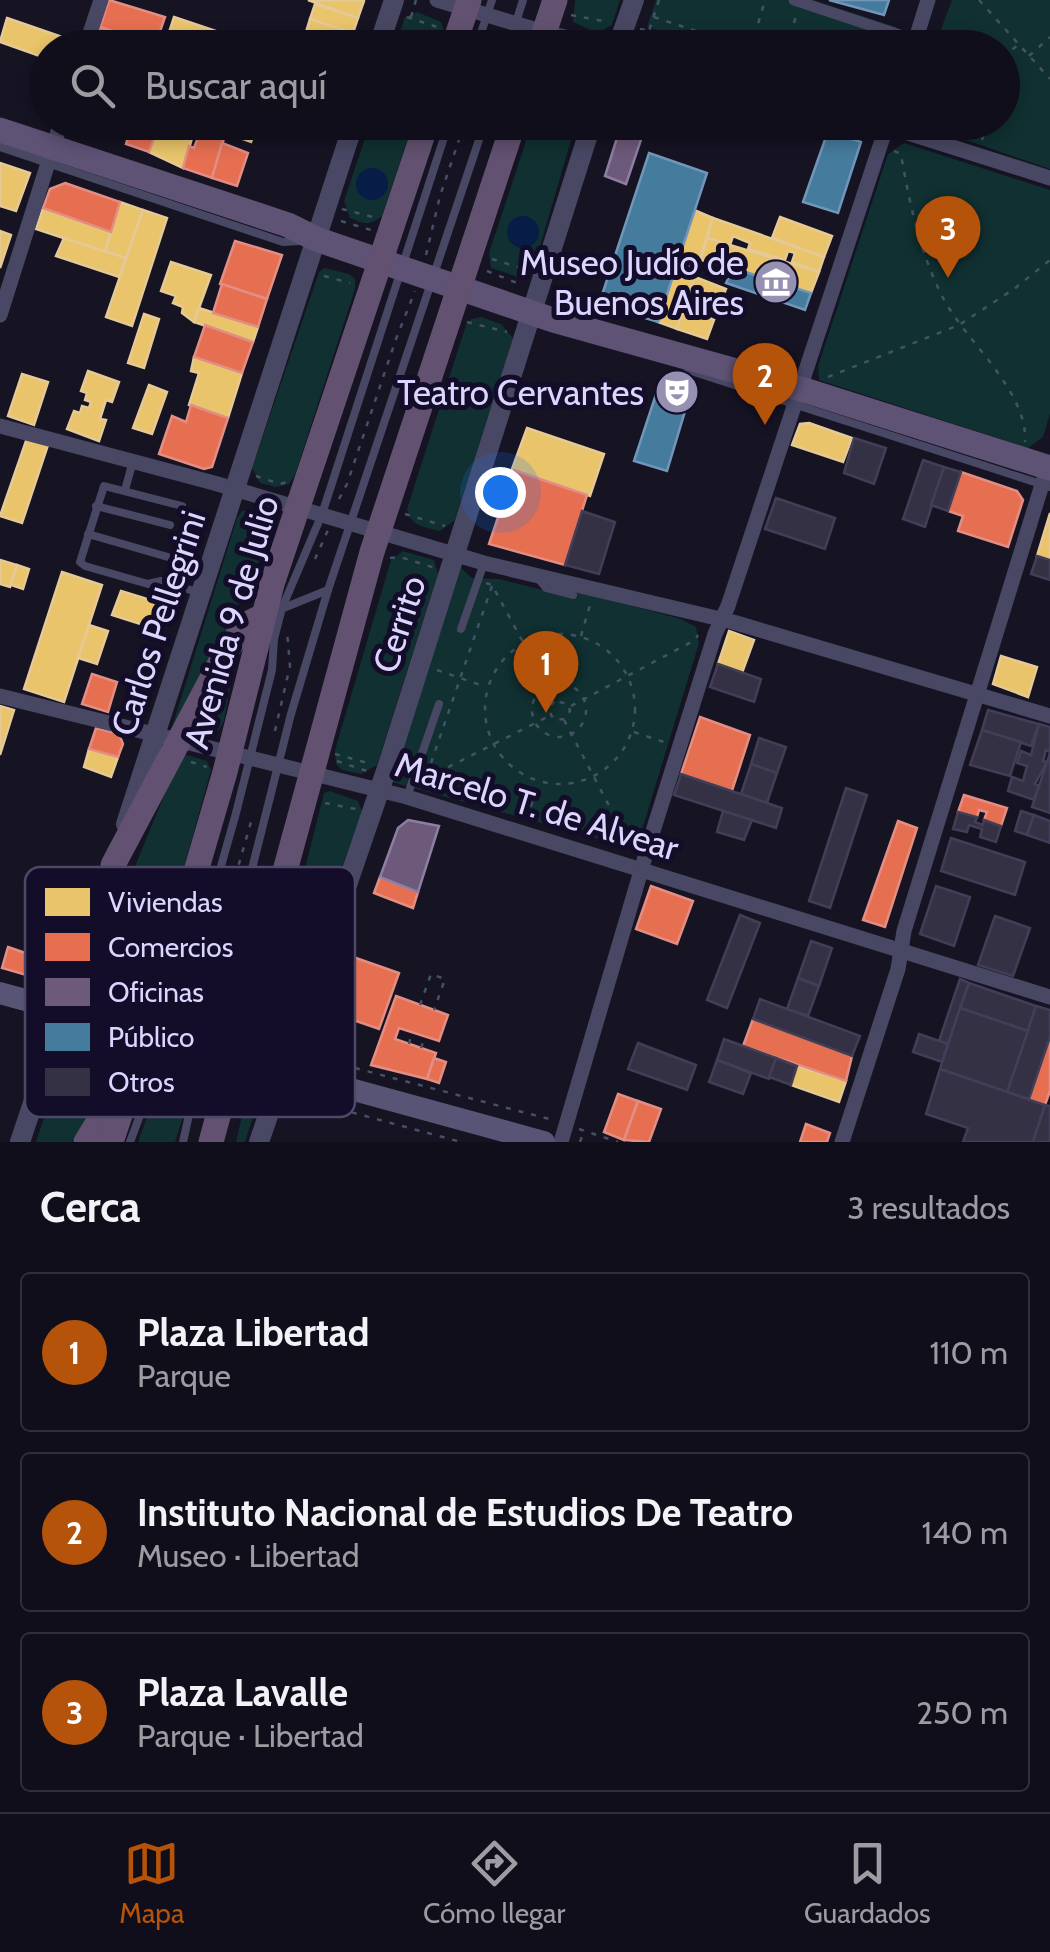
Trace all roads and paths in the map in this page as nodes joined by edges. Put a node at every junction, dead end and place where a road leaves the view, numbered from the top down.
1 (101, 0) edge
2 (416, 0) edge
3 (437, 0) edge
4 (523, 0) edge
5 (634, 0) edge
6 (660, 0) edge
7 (765, 0) edge
8 (928, 0) edge
9 (978, 0) edge
10 (798, 1) edge
11 (398, 10) edge
12 (654, 17) junction
13 (471, 22) edge
14 (547, 22) edge
15 (515, 24) junction
16 (624, 26) junction
17 (91, 30) edge
18 (513, 30) edge
19 (622, 30) edge
20 (644, 30) edge
21 (649, 30) edge
22 (694, 30) edge
23 (755, 30) edge
24 (791, 30) edge
25 (876, 30) edge
26 (918, 30) edge
27 (1007, 30) edge
28 (1050, 37) edge
29 (1020, 44) edge
30 (1029, 56) junction
31 (1050, 79) edge
32 (0, 130) edge
33 (55, 140) edge
34 (348, 140) edge
35 (423, 140) edge
36 (441, 140) edge
37 (478, 140) edge
38 (508, 140) edge
39 (587, 140) edge
40 (883, 140) edge
41 (934, 140) edge
42 (983, 140) edge
43 (881, 145) junction
44 (0, 147) edge
45 (50, 155) junction
46 (978, 155) junction
47 (1050, 178) edge
48 (320, 229) junction
49 (399, 239) junction
50 (438, 253) junction
51 (1050, 260) edge
52 (390, 264) junction
53 (464, 276) junction
54 (430, 278) junction
55 (540, 308) junction
56 (0, 315) edge
57 (958, 325) junction
58 (806, 397) junction
59 (0, 426) edge
60 (133, 461) junction
61 (1044, 471) edge
62 (126, 490) junction
63 (232, 500) junction
64 (96, 506) junction
65 (182, 506) dead end
66 (306, 520) junction
67 (349, 521) junction
68 (170, 525) dead end
69 (88, 534) junction
70 (376, 541) junction
71 (342, 543) junction
72 (168, 557) dead end
73 (484, 562) junction
74 (453, 563) junction
75 (535, 575) junction
76 (477, 582) junction
77 (492, 585) junction
78 (328, 590) junction
79 (595, 590) junction
80 (201, 593) junction
81 (573, 595) dead end
82 (272, 612) junction
83 (719, 627) junction
84 (461, 629) dead end
85 (581, 637) junction
86 (524, 643) junction
87 (420, 665) junction
88 (628, 676) junction
89 (461, 678) junction
90 (546, 686) junction
91 (488, 688) junction
92 (977, 695) junction
93 (0, 696) edge
94 (584, 699) junction
95 (555, 701) junction
96 (439, 704) dead end
97 (569, 707) junction
98 (551, 716) junction
99 (1050, 716) edge
100 (564, 720) junction
101 (535, 723) junction
102 (632, 732) junction
103 (572, 734) junction
104 (168, 736) junction
105 (493, 745) junction
106 (680, 747) junction
107 (241, 754) junction
108 (280, 764) junction
109 (311, 772) junction
110 (594, 777) junction
111 (538, 782) junction
112 (380, 790) junction
113 (407, 797) junction
114 (523, 832) junction
115 (648, 846) junction
116 (113, 864) joint
117 (112, 867) edge
118 (208, 867) edge
119 (253, 867) edge
120 (285, 867) edge
121 (353, 867) edge
122 (642, 867) junction
123 (901, 950) junction
124 (0, 993) edge
125 (1050, 997) edge
126 (25, 1000) edge
127 (420, 1004) dead end
128 (434, 1010) dead end
129 (412, 1032) dead end
130 (425, 1036) dead end
131 (409, 1044) dead end
132 (421, 1048) dead end
133 (355, 1091) edge
134 (28, 1117) edge
135 (102, 1117) edge
136 (119, 1117) edge
137 (137, 1117) edge
138 (188, 1117) edge
139 (218, 1117) edge
140 (267, 1117) edge
141 (583, 1131) dead end
142 (20, 1142) edge
143 (86, 1142) edge
144 (111, 1142) edge
145 (130, 1142) edge
146 (182, 1142) edge
147 (212, 1142) edge
148 (259, 1142) edge
149 (544, 1142) edge
150 (561, 1142) edge
151 (580, 1142) edge
152 (842, 1142) edge

1 - 17 street
2 - 11 path
3 - 13 street
4 - 15 lane
5 - 16 street
6 - 12 path
7 - 23 path
8 - 26 street
9 - 27 path
10 - 24 path
10 - 25 street
11 - 13 path
12 - 21 path
12 - 22 path
13 - 15 street
14 - 15 street
14 - 16 path
15 - 18 lane
16 - 19 street
16 - 20 path
28 - 30 path
29 - 30 path
30 - 31 path
32 - 45 main road
33 - 45 street
34 - 48 street, Carlos Pellegrini
35 - 49 highway, Avenida 9 de Julio
36 - 49 lane
37 - 50 lane
38 - 53 highway
39 - 55 street, Cerrito
40 - 43 street
41 - 46 street
42 - 46 path
43 - 57 path
43 - 58 street
44 - 45 lane
45 - 48 main road
45 - 56 street
46 - 47 street
48 - 49 path
48 - 52 main road
48 - 63 street, Carlos Pellegrini
49 - 50 path
49 - 52 highway, Avenida 9 de Julio
50 - 54 lane
51 - 57 path
52 - 54 main road
52 - 66 highway, Avenida 9 de Julio
53 - 54 main road
53 - 55 main road
53 - 55 path
53 - 70 highway
54 - 67 lane
55 - 58 main road
55 - 74 street, Cerrito
57 - 58 path
57 - 61 path
58 - 61 main road
58 - 83 street
59 - 60 street
60 - 62 lane
60 - 63 street
61 - 92 street
62 - 64 lane
62 - 65 lane
63 - 66 street
63 - 66 path
63 - 80 street, Carlos Pellegrini
64 - 68 lane
64 - 69 lane
66 - 67 street
66 - 71 path
66 - 82 highway, Avenida 9 de Julio
67 - 70 street
67 - 71 lane
69 - 72 lane
69 - 80 lane
70 - 74 street
70 - 74 path
70 - 109 highway
71 - 78 lane
73 - 74 street
73 - 75 street
73 - 76 lane
74 - 87 street, Cerrito
75 - 79 street
75 - 81 lane
76 - 77 path
76 - 84 lane
77 - 86 path
77 - 89 path
78 - 82 lane
78 - 108 lane
79 - 83 street
79 - 85 path
80 - 104 street, Carlos Pellegrini
82 - 104 highway
82 - 107 highway, Avenida 9 de Julio
83 - 88 path
83 - 92 street
83 - 106 street
85 - 86 path
85 - 88 path
86 - 90 path
86 - 91 path
87 - 89 path
87 - 112 street, Cerrito
88 - 94 path
88 - 102 path
89 - 91 path
89 - 105 path
90 - 94 path
90 - 95 path
90 - 101 path
91 - 105 path
92 - 99 street
92 - 123 street
93 - 104 street, Marcelo T. de Alvear
94 - 97 path
94 - 103 path
95 - 97 path
95 - 98 path
96 - 113 lane
97 - 100 path
98 - 100 path
98 - 101 path
100 - 103 path
101 - 103 path
101 - 105 path
102 - 106 path
102 - 110 path
103 - 110 path
104 - 107 street, Marcelo T. de Alvear
104 - 116 highway
105 - 111 path
106 - 115 street
107 - 108 street, Marcelo T. de Alvear
107 - 118 highway, Avenida 9 de Julio
108 - 109 street, Marcelo T. de Alvear
108 - 119 lane
109 - 112 street, Marcelo T. de Alvear
109 - 120 highway
110 - 111 path
110 - 115 path
111 - 114 path
112 - 113 street, Marcelo T. de Alvear
112 - 121 street, Cerrito
113 - 114 street, Marcelo T. de Alvear
114 - 122 street, Marcelo T. de Alvear
115 - 122 street
116 - 117 street
122 - 123 street, Marcelo T. de Alvear
122 - 150 street
123 - 125 street, Marcelo T. de Alvear
123 - 152 street
124 - 126 main road
127 - 128 path
129 - 131 path
130 - 132 path
133 - 149 main road
134 - 142 street
135 - 143 highway
136 - 144 highway, Avenida 9 de Julio
137 - 145 lane
138 - 146 lane
139 - 147 highway
140 - 148 street, Cerrito
141 - 151 path

